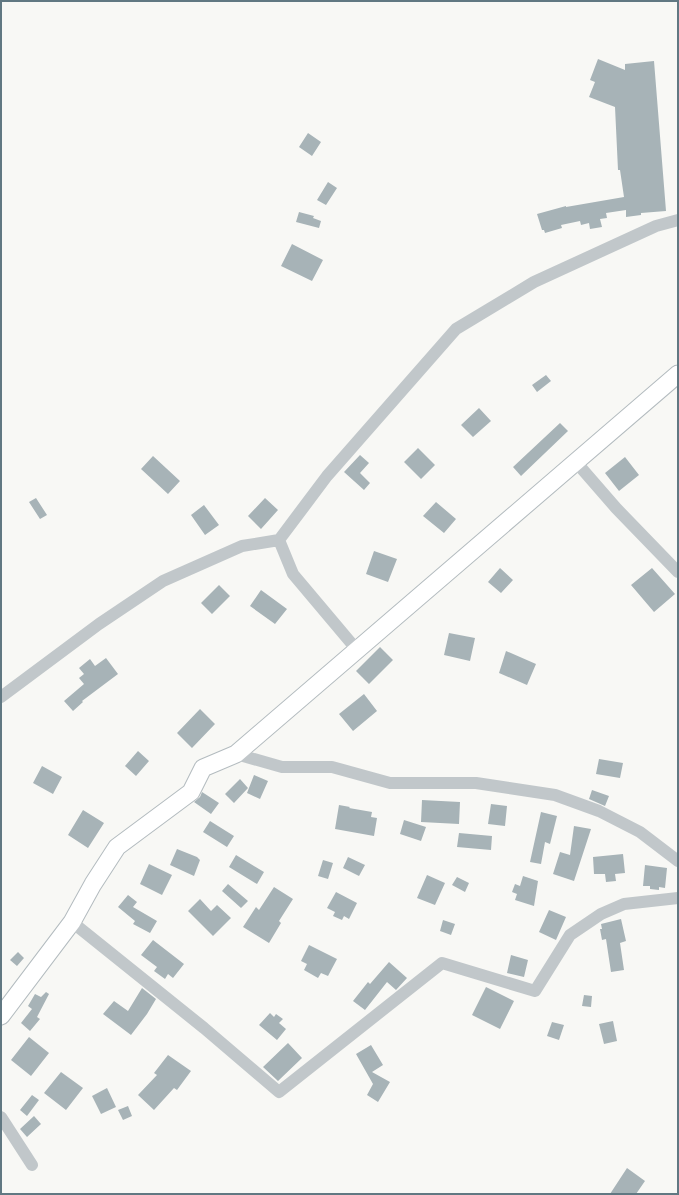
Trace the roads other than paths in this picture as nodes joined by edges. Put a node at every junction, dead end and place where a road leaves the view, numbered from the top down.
1 (678, 220) edge
2 (678, 374) edge
3 (576, 462) junction
4 (279, 540) junction
5 (678, 572) edge
6 (357, 650) junction
7 (1, 697) edge
8 (236, 754) junction
9 (678, 861) edge
10 (678, 898) edge
11 (72, 922) junction
12 (1, 1016) edge
13 (1, 1117) edge
14 (32, 1165) dead end

1 - 4 street
2 - 3 street
3 - 5 street
3 - 6 street
4 - 6 street
4 - 7 street
6 - 8 street
8 - 9 street
8 - 11 street
10 - 11 street
11 - 12 street
13 - 14 street

